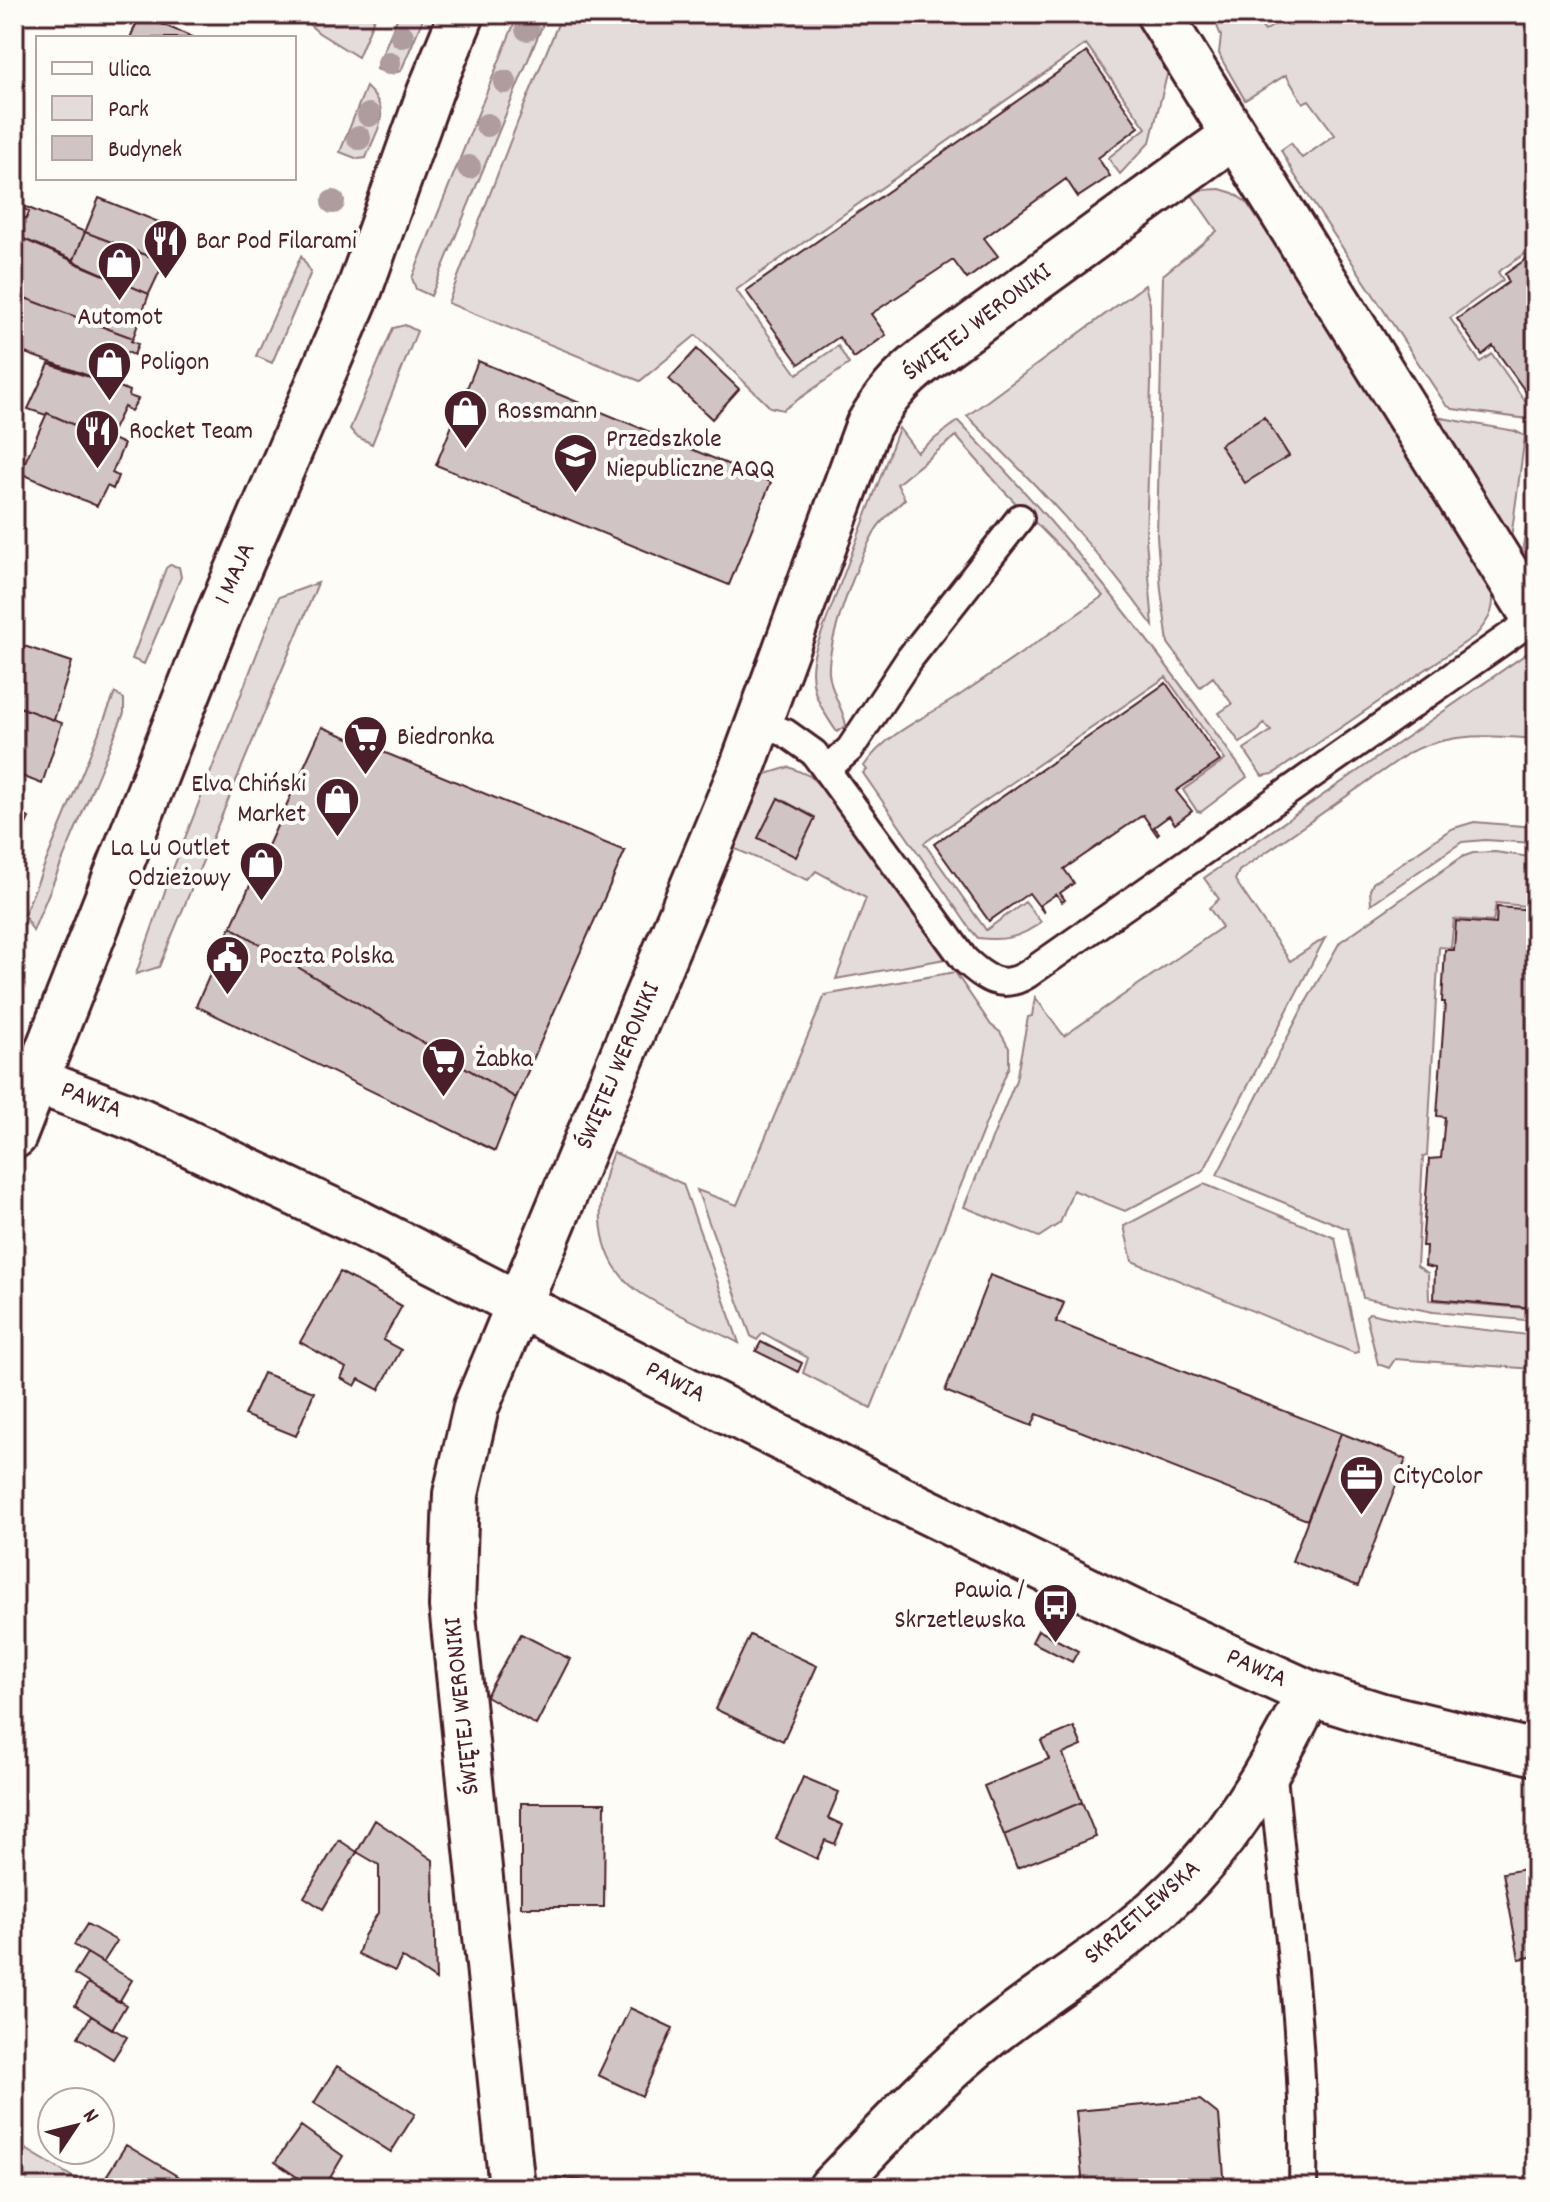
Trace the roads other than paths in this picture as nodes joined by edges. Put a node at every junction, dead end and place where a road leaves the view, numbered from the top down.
1 (462, 14) edge
2 (1171, 18) edge
3 (1233, 136) junction
4 (1020, 518) dead end
5 (1535, 620) edge
6 (759, 723) junction
7 (827, 769) junction
8 (26, 1075) edge
9 (14, 1136) edge
10 (520, 1304) junction
11 (1309, 1693) junction
12 (1536, 1753) edge
13 (1272, 1765) junction
14 (512, 2188) edge
15 (831, 2188) edge
16 (1303, 2188) edge

1 - 8 street, 1 MAJA
2 - 3 street
3 - 5 street
3 - 6 street, ŚWIĘTEJ WERONIKI
4 - 7 lane
5 - 7 lane
6 - 7 lane
6 - 10 street, ŚWIĘTEJ WERONIKI
8 - 9 street, 1 MAJA
8 - 10 street, PAWIA
10 - 11 street, PAWIA
10 - 14 street, ŚWIĘTEJ WERONIKI
11 - 12 street
11 - 13 street, SKRZETLEWSKA
13 - 15 street, SKRZETLEWSKA
13 - 16 lane

